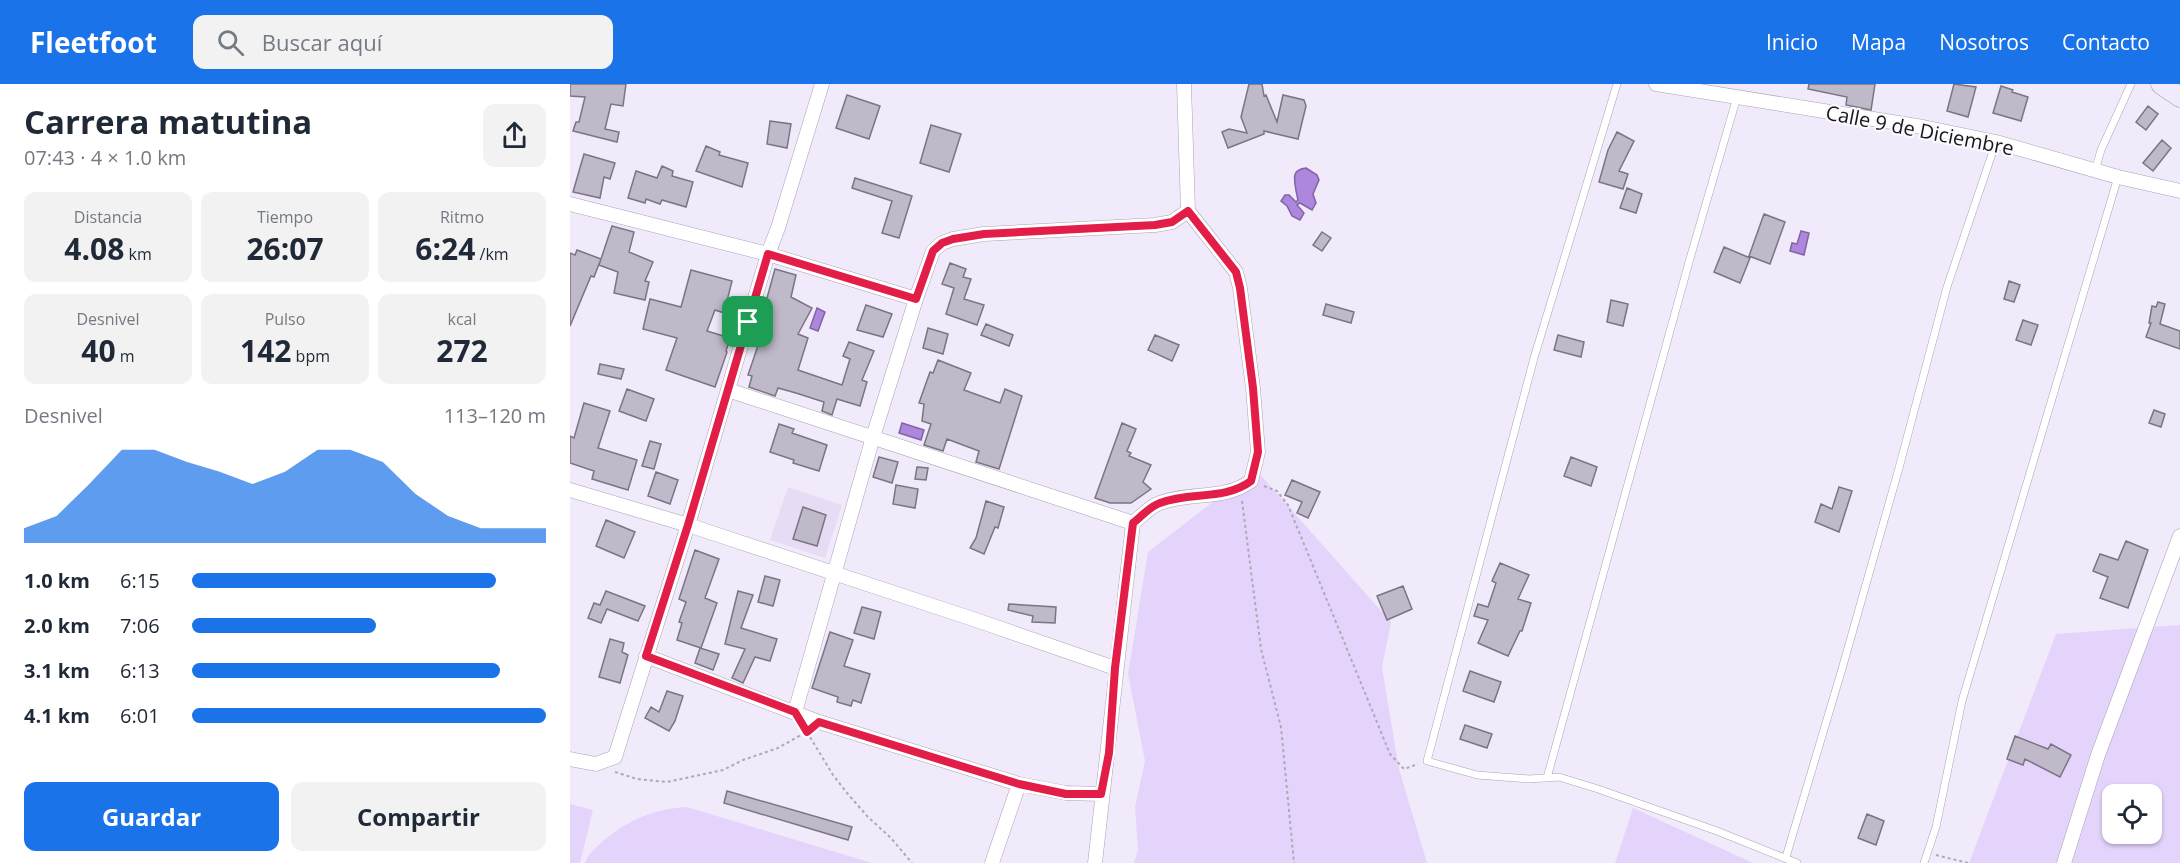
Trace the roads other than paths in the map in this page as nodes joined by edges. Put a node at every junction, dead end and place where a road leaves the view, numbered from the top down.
1 (822, 84) edge
2 (1184, 84) edge
3 (1617, 84) edge
4 (1656, 84) edge
5 (2131, 84) edge
6 (2161, 84) edge
7 (1682, 86) edge
8 (1737, 97) junction
9 (2180, 97) edge
10 (1996, 142) junction
11 (2096, 171) junction
12 (2118, 177) junction
13 (2180, 192) edge
14 (570, 204) edge
15 (1188, 211) junction
16 (768, 254) junction
17 (916, 299) junction
18 (728, 390) junction
19 (873, 437) junction
20 (570, 490) edge
21 (1133, 523) junction
22 (688, 525) junction
23 (2180, 536) edge
24 (835, 575) junction
25 (646, 656) junction
26 (1115, 668) junction
27 (795, 712) junction
28 (570, 759) edge
29 (1546, 778) junction
30 (1019, 784) junction
31 (1101, 794) junction
32 (1786, 857) junction
33 (992, 863) edge
34 (1095, 863) edge
35 (1797, 863) edge
36 (1924, 863) edge
37 (2064, 863) edge

1 - 16 street
2 - 15 street
3 - 29 lane
4 - 7 street, Calle 9 de Diciembre
5 - 11 lane
6 - 9 street
7 - 8 street, Calle 9 de Diciembre
8 - 10 street, Calle 9 de Diciembre
8 - 29 lane
10 - 11 street, Calle 9 de Diciembre
10 - 32 lane
11 - 12 street, Calle 9 de Diciembre
12 - 13 street, Calle 9 de Diciembre
12 - 36 lane
14 - 16 street
15 - 17 street
15 - 21 street
16 - 17 street
16 - 18 street
17 - 19 street
18 - 19 street
18 - 22 street
19 - 21 street
19 - 24 street
20 - 22 street
21 - 26 street
22 - 24 street
22 - 25 street
23 - 37 street
24 - 26 street
24 - 27 street
25 - 27 street
25 - 28 street
26 - 31 street
27 - 30 street
29 - 32 lane
30 - 31 street
30 - 33 street
31 - 34 street
32 - 35 lane

